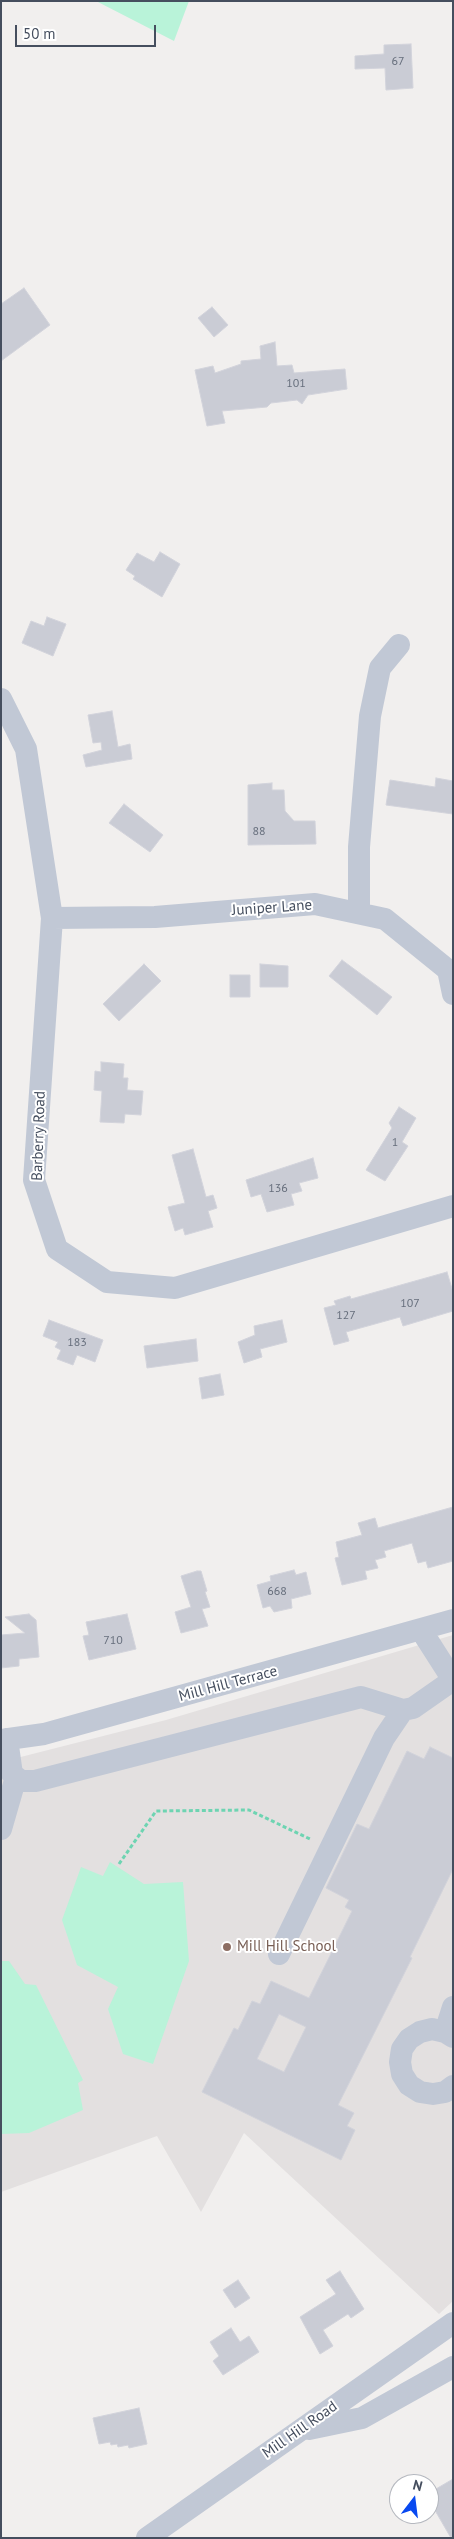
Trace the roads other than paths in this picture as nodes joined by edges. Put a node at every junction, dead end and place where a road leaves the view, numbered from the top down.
1 (400, 645) dead end
2 (1, 699) edge
3 (359, 913) junction
4 (52, 918) junction
5 (453, 994) edge
6 (453, 1206) edge
7 (453, 1620) edge
8 (421, 1630) junction
9 (453, 1680) edge
10 (403, 1710) junction
11 (4, 1740) edge
12 (16, 1777) junction
13 (1, 1829) edge
14 (279, 1954) dead end
15 (453, 2007) edge
16 (449, 2034) edge
17 (453, 2086) edge
18 (453, 2323) edge
19 (453, 2367) edge
20 (298, 2432) junction
21 (147, 2538) edge

1 - 3 street
2 - 4 street, Barberry Road
3 - 4 street, Juniper Lane
3 - 5 street, Juniper Lane
4 - 6 street, Barberry Road
7 - 8 street, Mill Hill Terrace
8 - 9 street
8 - 11 street, Mill Hill Terrace
9 - 10 street
10 - 12 street
10 - 14 street
11 - 12 street
12 - 13 street
15 - 16 street
16 - 17 street
18 - 20 street, Mill Hill Road
19 - 20 street
20 - 21 street, Mill Hill Road

